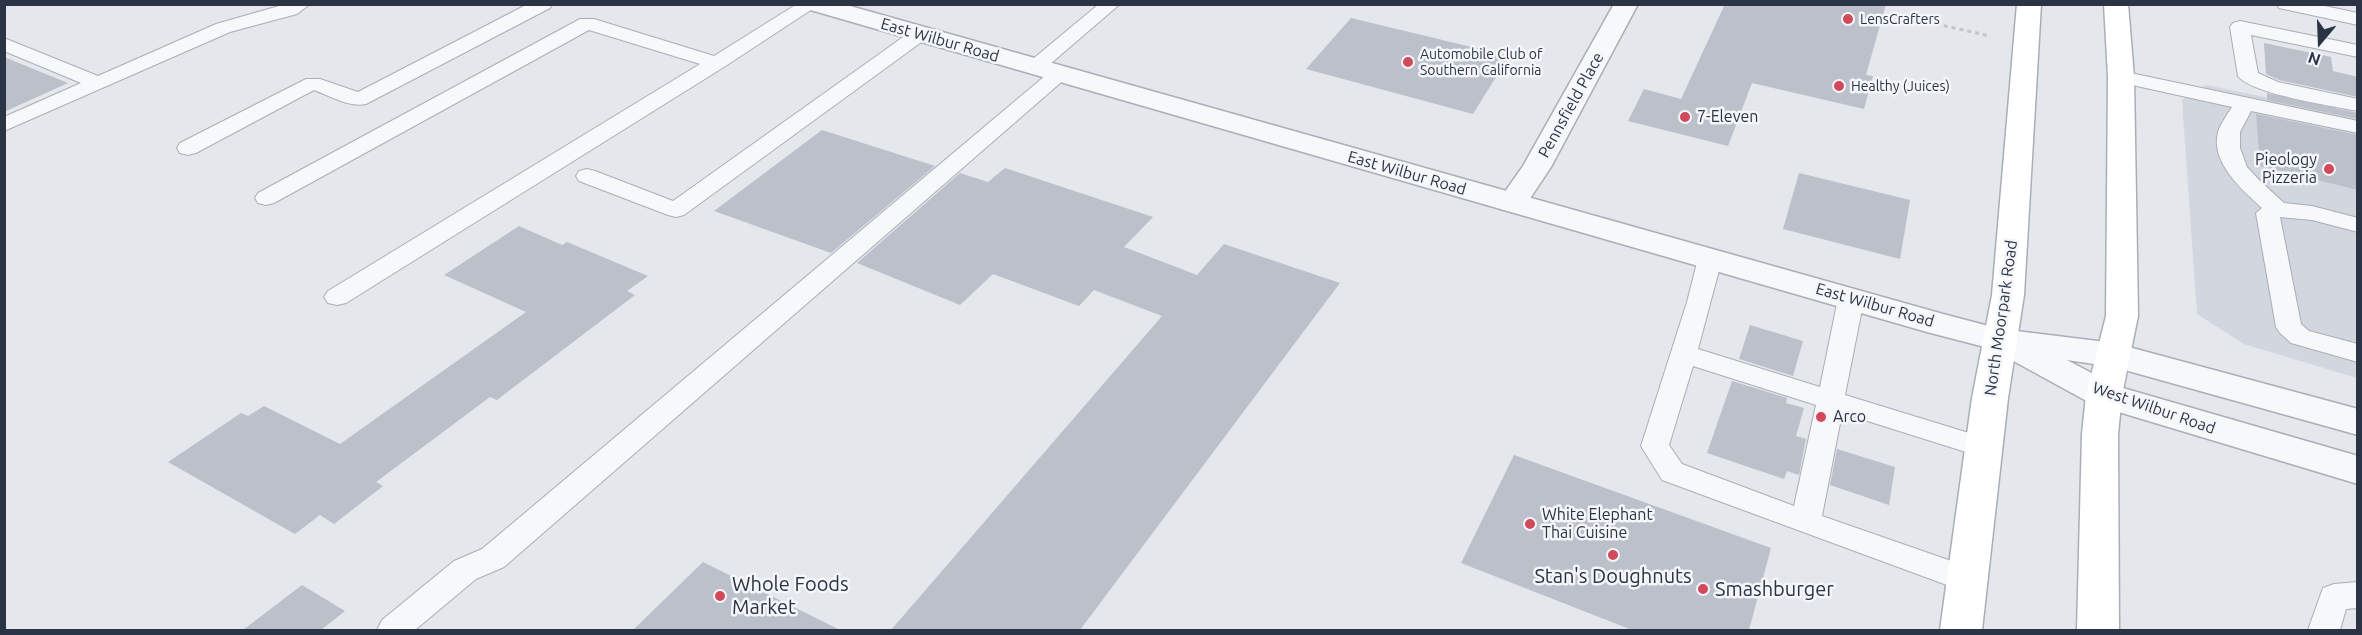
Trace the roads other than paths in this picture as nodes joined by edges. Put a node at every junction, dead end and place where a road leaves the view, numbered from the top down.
1 (301, 4) edge
2 (543, 4) edge
3 (813, 4) edge
4 (1111, 4) edge
5 (1626, 4) edge
6 (2029, 4) edge
7 (2116, 4) edge
8 (2286, 4) edge
9 (2358, 19) edge
10 (920, 34) junction
11 (4, 44) edge
12 (2358, 51) edge
13 (717, 63) junction
14 (1047, 70) junction
15 (2121, 77) junction
16 (98, 83) junction
17 (2245, 102) junction
18 (2358, 105) edge
19 (4, 125) edge
20 (2358, 127) edge
21 (188, 148) dead end
22 (586, 176) dead end
23 (266, 198) dead end
24 (1512, 203) junction
25 (2277, 209) junction
26 (2358, 225) edge
27 (1710, 259) junction
28 (337, 297) dead end
29 (1851, 299) junction
30 (2000, 340) junction
31 (2358, 353) edge
32 (1684, 354) junction
33 (2114, 354) junction
34 (2104, 395) junction
35 (1831, 400) junction
36 (2358, 422) edge
37 (1985, 448) junction
38 (2358, 470) edge
39 (1806, 522) junction
40 (1966, 579) junction
41 (2358, 595) edge
42 (393, 630) edge
43 (1961, 630) edge
44 (2098, 630) edge
45 (2324, 630) edge

1 - 16 lane
2 - 21 lane
3 - 10 street, East Wilbur Road
3 - 13 lane
4 - 14 lane
5 - 24 street, Pennsfield Place
6 - 30 main road, North Moorpark Road
7 - 15 main road
8 - 9 lane
10 - 14 street, East Wilbur Road
10 - 22 lane
11 - 16 lane
12 - 18 lane
13 - 23 lane
13 - 28 lane
14 - 24 street, East Wilbur Road
14 - 42 lane
15 - 17 lane
15 - 33 main road
16 - 19 lane
17 - 20 lane
17 - 25 lane
24 - 27 street, East Wilbur Road
25 - 26 lane
25 - 31 lane
27 - 29 street, East Wilbur Road
27 - 32 lane
29 - 30 street, East Wilbur Road
29 - 35 lane
30 - 33 street
30 - 34 street, West Wilbur Road
30 - 37 main road, North Moorpark Road
32 - 35 lane
32 - 39 lane
33 - 34 main road
33 - 36 street
34 - 38 street, West Wilbur Road
34 - 44 main road
35 - 37 lane
35 - 39 lane
37 - 40 main road, North Moorpark Road
39 - 40 lane
40 - 43 main road, North Moorpark Road
41 - 45 lane

